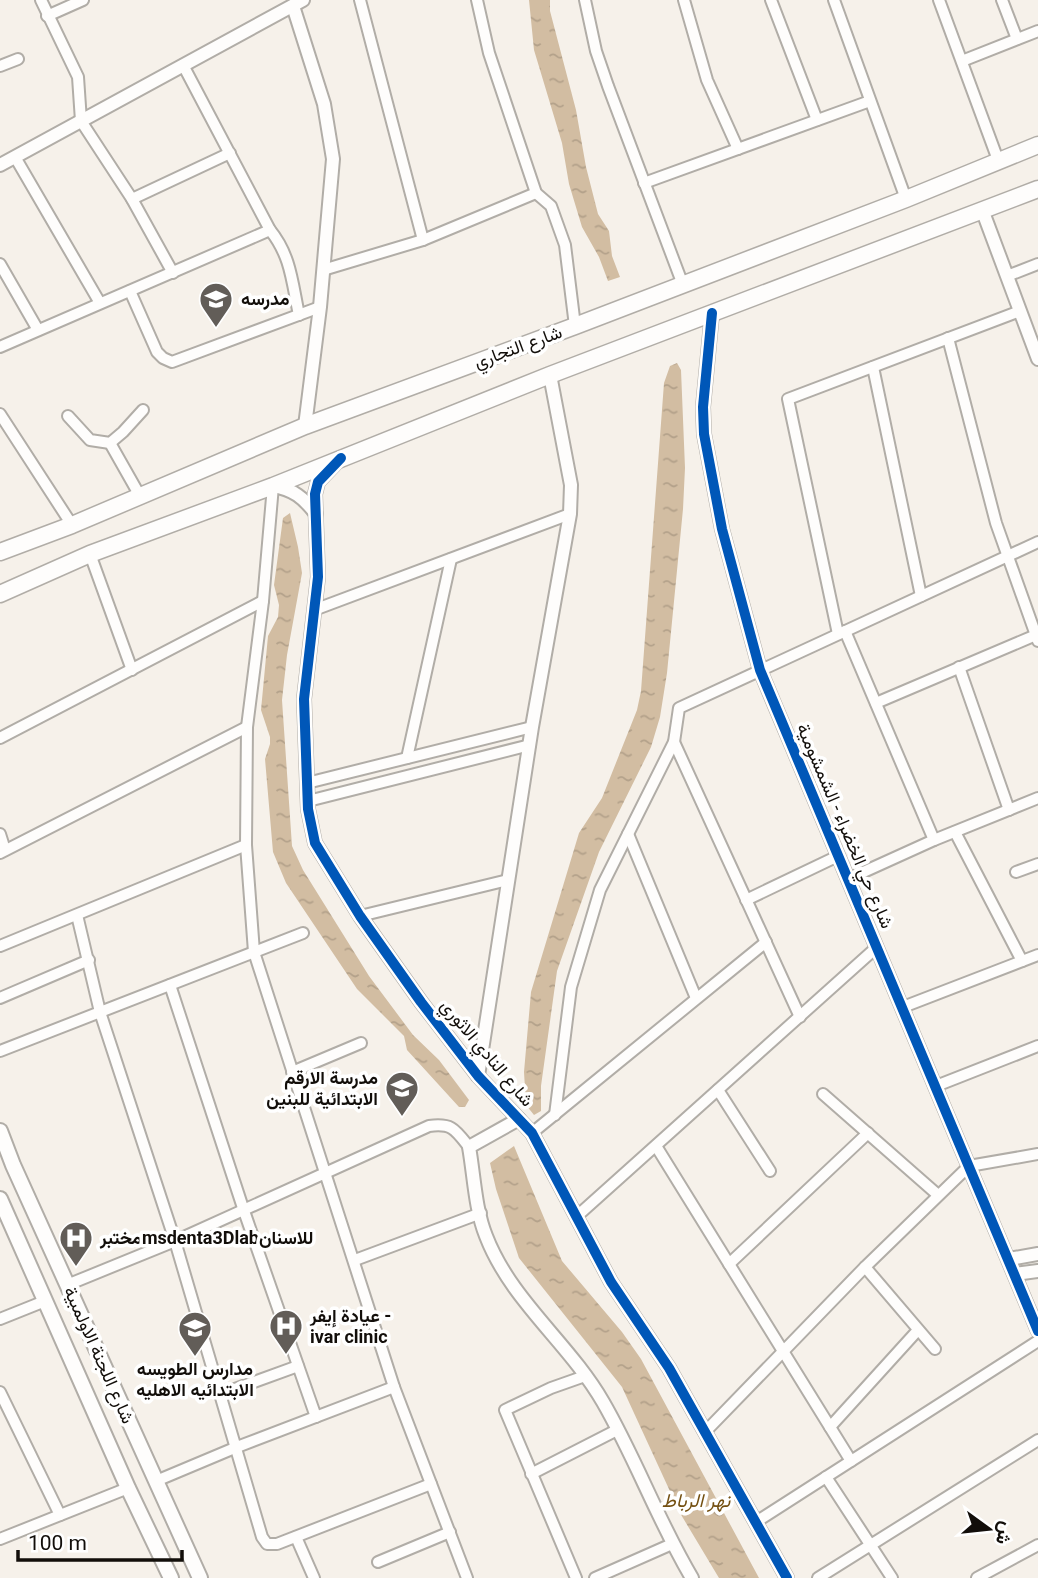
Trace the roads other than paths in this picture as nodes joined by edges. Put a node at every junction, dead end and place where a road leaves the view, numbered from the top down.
1 (41, 0) edge
2 (83, 0) edge
3 (360, 0) edge
4 (477, 0) edge
5 (585, 0) edge
6 (684, 0) edge
7 (771, 0) edge
8 (834, 0) edge
9 (939, 0) edge
10 (1002, 0) edge
11 (298, 3) edge
12 (47, 16) junction
13 (1038, 31) edge
14 (1017, 39) junction
15 (18, 58) dead end
16 (962, 61) junction
17 (183, 65) junction
18 (0, 66) edge
19 (870, 101) junction
20 (817, 120) junction
21 (81, 121) junction
22 (1038, 145) edge
23 (738, 149) junction
24 (230, 153) junction
25 (15, 157) junction
26 (999, 160) junction
27 (0, 165) edge
28 (644, 183) junction
29 (1038, 189) edge
30 (536, 193) junction
31 (132, 199) junction
32 (906, 199) junction
33 (982, 212) junction
34 (270, 230) junction
35 (423, 240) junction
36 (0, 264) edge
37 (1038, 264) edge
38 (323, 271) junction
39 (173, 273) junction
40 (1007, 276) junction
41 (683, 285) junction
42 (130, 291) junction
43 (100, 303) junction
44 (320, 307) junction
45 (1020, 311) junction
46 (712, 313) junction
47 (299, 315) junction
48 (575, 326) junction
49 (38, 330) junction
50 (948, 338) junction
51 (0, 346) edge
52 (1038, 359) edge
53 (873, 367) junction
54 (550, 375) junction
55 (142, 410) dead end
56 (0, 414) edge
57 (68, 416) dead end
58 (305, 426) junction
59 (110, 443) junction
60 (341, 457) junction
61 (273, 486) junction
62 (140, 496) junction
63 (570, 514) junction
64 (316, 515) junction
65 (72, 525) junction
66 (1038, 542) edge
67 (0, 552) edge
68 (90, 554) junction
69 (1007, 556) junction
70 (451, 559) junction
71 (0, 594) edge
72 (921, 596) junction
73 (263, 601) junction
74 (314, 610) junction
75 (841, 633) junction
76 (1037, 638) edge
77 (959, 667) junction
78 (132, 670) junction
79 (760, 670) junction
80 (876, 703) junction
81 (247, 727) junction
82 (532, 727) junction
83 (0, 738) edge
84 (674, 742) junction
85 (530, 745) junction
86 (407, 758) junction
87 (307, 783) junction
88 (1038, 799) edge
89 (308, 801) junction
90 (1009, 810) junction
91 (955, 832) junction
92 (0, 834) edge
93 (628, 834) junction
94 (934, 840) junction
95 (246, 845) junction
96 (3, 851) edge
97 (838, 856) junction
98 (1038, 864) edge
99 (1017, 872) dead end
100 (848, 879) junction
101 (508, 880) junction
102 (746, 900) junction
103 (77, 915) junction
104 (360, 916) junction
105 (303, 933) dead end
106 (766, 942) junction
107 (0, 946) edge
108 (877, 947) junction
109 (254, 952) junction
110 (1038, 955) edge
111 (89, 961) junction
112 (1022, 961) junction
113 (170, 985) junction
114 (0, 998) edge
115 (696, 999) junction
116 (902, 1007) junction
117 (100, 1012) junction
118 (800, 1017) junction
119 (361, 1043) dead end
120 (1038, 1046) edge
121 (0, 1051) edge
122 (292, 1072) junction
123 (478, 1076) junction
124 (936, 1086) junction
125 (718, 1090) junction
126 (823, 1094) dead end
127 (555, 1115) junction
128 (519, 1119) junction
129 (0, 1131) edge
130 (532, 1133) junction
131 (868, 1133) junction
132 (656, 1146) junction
133 (469, 1147) junction
134 (1038, 1154) edge
135 (970, 1166) junction
136 (770, 1171) dead end
137 (325, 1173) junction
138 (938, 1195) junction
139 (0, 1199) edge
140 (244, 1210) junction
141 (481, 1213) junction
142 (3, 1217) edge
143 (576, 1217) junction
144 (175, 1241) junction
145 (1038, 1254) edge
146 (1009, 1259) junction
147 (355, 1260) junction
148 (729, 1264) junction
149 (865, 1267) junction
150 (1038, 1270) edge
151 (1015, 1274) junction
152 (67, 1285) junction
153 (45, 1301) junction
154 (0, 1320) edge
155 (918, 1330) junction
156 (1038, 1331) edge
157 (1038, 1341) edge
158 (935, 1349) dead end
159 (783, 1351) junction
160 (298, 1366) junction
161 (585, 1376) junction
162 (394, 1387) junction
163 (0, 1392) edge
164 (221, 1394) junction
165 (316, 1417) junction
166 (830, 1427) junction
167 (617, 1430) junction
168 (705, 1432) junction
169 (1038, 1440) edge
170 (237, 1447) junction
171 (851, 1461) junction
172 (531, 1474) junction
173 (826, 1477) junction
174 (156, 1481) junction
175 (431, 1484) junction
176 (128, 1488) junction
177 (60, 1515) junction
178 (756, 1522) junction
179 (450, 1532) junction
180 (296, 1537) junction
181 (0, 1539) edge
182 (672, 1544) junction
183 (871, 1545) junction
184 (1038, 1545) edge
185 (378, 1562) dead end
186 (171, 1578) edge
187 (200, 1578) edge
188 (314, 1578) edge
189 (467, 1578) edge
190 (576, 1578) edge
191 (595, 1578) edge
192 (692, 1578) edge
193 (786, 1578) edge
194 (818, 1578) edge
195 (892, 1578) edge
196 (977, 1578) edge

1 - 12 street
2 - 12 street
3 - 35 street
4 - 30 street
5 - 28 street
6 - 23 street
7 - 20 street
8 - 19 street
9 - 16 street
10 - 14 street
11 - 17 street
11 - 38 street
12 - 21 street
13 - 14 street
14 - 16 street
15 - 18 street
16 - 26 street
17 - 21 street
17 - 24 street
19 - 20 street
19 - 32 street
20 - 23 street
21 - 25 street
21 - 31 street
22 - 26 main road, شارع التجاري
23 - 28 street
24 - 31 street
24 - 34 street
25 - 27 street
25 - 43 street
26 - 32 main road, شارع التجاري
28 - 41 street
29 - 33 main road, شارع التجاري
30 - 35 street
30 - 48 street
31 - 39 street
32 - 41 main road, شارع التجاري
33 - 40 street
33 - 46 main road, شارع التجاري
34 - 39 street
34 - 47 street
35 - 38 street
36 - 49 street
37 - 40 street
38 - 44 street
39 - 42 street
40 - 45 street
41 - 48 main road, شارع التجاري
42 - 43 street
42 - 47 street
43 - 49 street
44 - 47 street
44 - 58 street
45 - 50 street
45 - 52 street
46 - 54 main road, شارع التجاري
46 - 79 street, شارع حي الخضراء - الشمشومية
48 - 58 main road, شارع التجاري
49 - 51 street
50 - 53 street
50 - 69 street
53 - 72 street
53 - 75 street
54 - 60 main road, شارع التجاري
54 - 63 street
55 - 59 street
56 - 65 street
57 - 59 street
58 - 62 main road, شارع التجاري
59 - 62 street
60 - 61 main road, شارع التجاري
60 - 64 street, شارع النادي الاثوري
61 - 64 street
61 - 68 main road, شارع التجاري
61 - 73 street
62 - 65 main road, شارع التجاري
63 - 70 street
63 - 82 street
64 - 74 street, شارع النادي الاثوري
65 - 67 main road, شارع التجاري
66 - 69 street
68 - 71 main road, شارع التجاري
68 - 78 street
69 - 72 street
69 - 76 street
70 - 74 street
70 - 86 street
72 - 75 street
73 - 78 street
73 - 81 street
74 - 87 street, شارع النادي الاثوري
75 - 79 street
75 - 80 street
76 - 77 street
77 - 80 street
77 - 90 street
78 - 83 street
79 - 84 street
79 - 97 street, شارع حي الخضراء - الشمشومية
80 - 94 street
81 - 95 street
81 - 96 street
82 - 85 street
82 - 86 street
84 - 93 street
84 - 102 street
85 - 89 street
85 - 101 street
86 - 87 street
87 - 89 street, شارع النادي الاثوري
88 - 90 street
89 - 104 street, شارع النادي الاثوري
90 - 91 street
91 - 94 street
91 - 112 street
92 - 96 street
93 - 115 street
93 - 127 street
94 - 100 street
95 - 103 street
95 - 109 street
97 - 100 street, شارع حي الخضراء - الشمشومية
97 - 102 street
98 - 99 street
100 - 108 street, شارع حي الخضراء - الشمشومية
101 - 104 street
101 - 123 street
102 - 106 street
103 - 107 street
103 - 111 street
104 - 123 street, شارع النادي الاثوري
105 - 109 street
106 - 115 street
106 - 118 street
108 - 116 street, شارع حي الخضراء - الشمشومية
108 - 118 street
109 - 113 street
109 - 122 street
110 - 112 street
111 - 114 street
111 - 117 street
112 - 116 street
113 - 117 street
113 - 140 street
115 - 127 street
116 - 124 street, شارع حي الخضراء - الشمشومية
117 - 121 street
117 - 144 street
118 - 125 street
119 - 122 street
120 - 124 street
122 - 137 street
123 - 128 street, شارع النادي الاثوري
124 - 135 street, شارع حي الخضراء - الشمشومية
125 - 132 street
125 - 136 street
126 - 131 street
127 - 130 street
128 - 130 street, شارع النادي الاثوري
128 - 133 street
129 - 152 main road, شارع اللجنة الاولمبية
130 - 143 street, شارع النادي الاثوري
131 - 138 street
131 - 148 street
132 - 143 street
132 - 148 street
133 - 137 street
133 - 141 street
134 - 135 street
135 - 138 street
135 - 146 street, شارع حي الخضراء - الشمشومية
137 - 140 street
137 - 147 street
138 - 149 street
139 - 142 main road, شارع اللجنة الاولمبية
140 - 144 street
140 - 160 street
141 - 147 street
141 - 161 street
142 - 153 main road, شارع اللجنة الاولمبية
143 - 168 street, شارع النادي الاثوري
144 - 152 street
144 - 164 street
145 - 146 street
146 - 151 street, شارع حي الخضراء - الشمشومية
147 - 162 street
148 - 159 street
149 - 155 street
149 - 159 street
150 - 151 street
151 - 156 street, شارع حي الخضراء - الشمشومية
152 - 174 main road, شارع اللجنة الاولمبية
153 - 154 street
153 - 176 main road, شارع اللجنة الاولمبية
155 - 158 street
155 - 166 street
157 - 171 street
159 - 166 street
159 - 168 street
160 - 164 street
160 - 165 street
161 - 167 street
161 - 172 street
162 - 165 street
162 - 175 street
163 - 177 street
164 - 170 street
165 - 170 street
166 - 171 street
167 - 172 street
167 - 182 street
168 - 178 street, شارع النادي الاثوري
169 - 183 street
170 - 174 street
170 - 180 street
171 - 173 street
172 - 190 street
173 - 178 street
173 - 183 street
174 - 187 main road, شارع اللجنة الاولمبية
175 - 179 street
175 - 180 street
176 - 177 street
176 - 186 main road, شارع اللجنة الاولمبية
177 - 181 street
178 - 193 street, شارع النادي الاثوري
179 - 185 street
179 - 189 street
180 - 188 street
182 - 191 street
182 - 192 street
183 - 194 street
183 - 195 street
184 - 196 street

